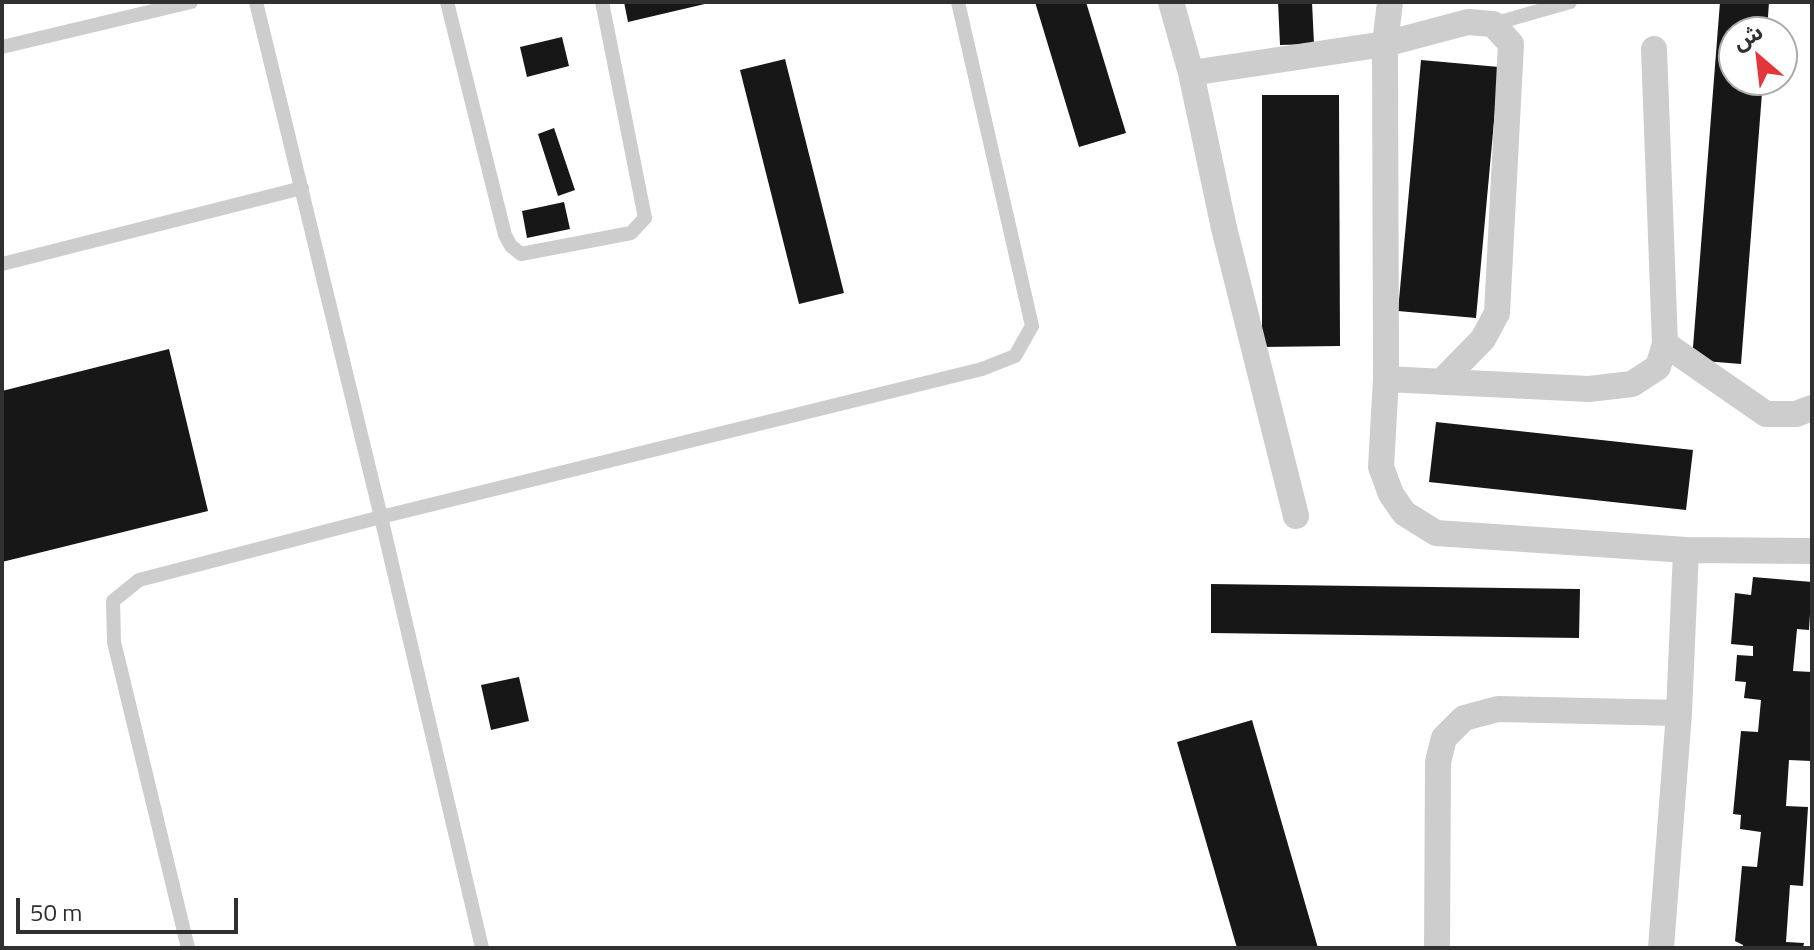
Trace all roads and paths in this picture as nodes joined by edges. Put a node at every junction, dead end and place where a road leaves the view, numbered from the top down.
1 (191, 2) edge
2 (256, 2) edge
3 (447, 2) edge
4 (602, 2) edge
5 (958, 2) edge
6 (1171, 2) edge
7 (1390, 2) edge
8 (1570, 2) edge
9 (1493, 24) junction
10 (1385, 44) junction
11 (2, 47) edge
12 (1654, 49) dead end
13 (1191, 73) junction
14 (302, 188) junction
15 (2, 264) edge
16 (1665, 344) junction
17 (1386, 379) junction
18 (1442, 381) junction
19 (1812, 408) edge
20 (1296, 516) dead end
21 (381, 517) junction
22 (1686, 550) junction
23 (1812, 551) edge
24 (1679, 713) junction
25 (188, 948) edge
26 (482, 948) edge
27 (1437, 948) edge
28 (1661, 948) edge

1 - 11 lane
2 - 14 lane
3 - 4 lane
5 - 21 lane
6 - 13 street
7 - 10 street
8 - 9 lane
9 - 10 street
9 - 18 street
10 - 13 street
10 - 17 street
12 - 16 street
13 - 20 street
14 - 15 lane
14 - 21 lane
16 - 18 street
16 - 19 street
17 - 18 street
17 - 22 street
21 - 25 lane
21 - 26 lane
22 - 23 street
22 - 24 street
24 - 27 street
24 - 28 street

